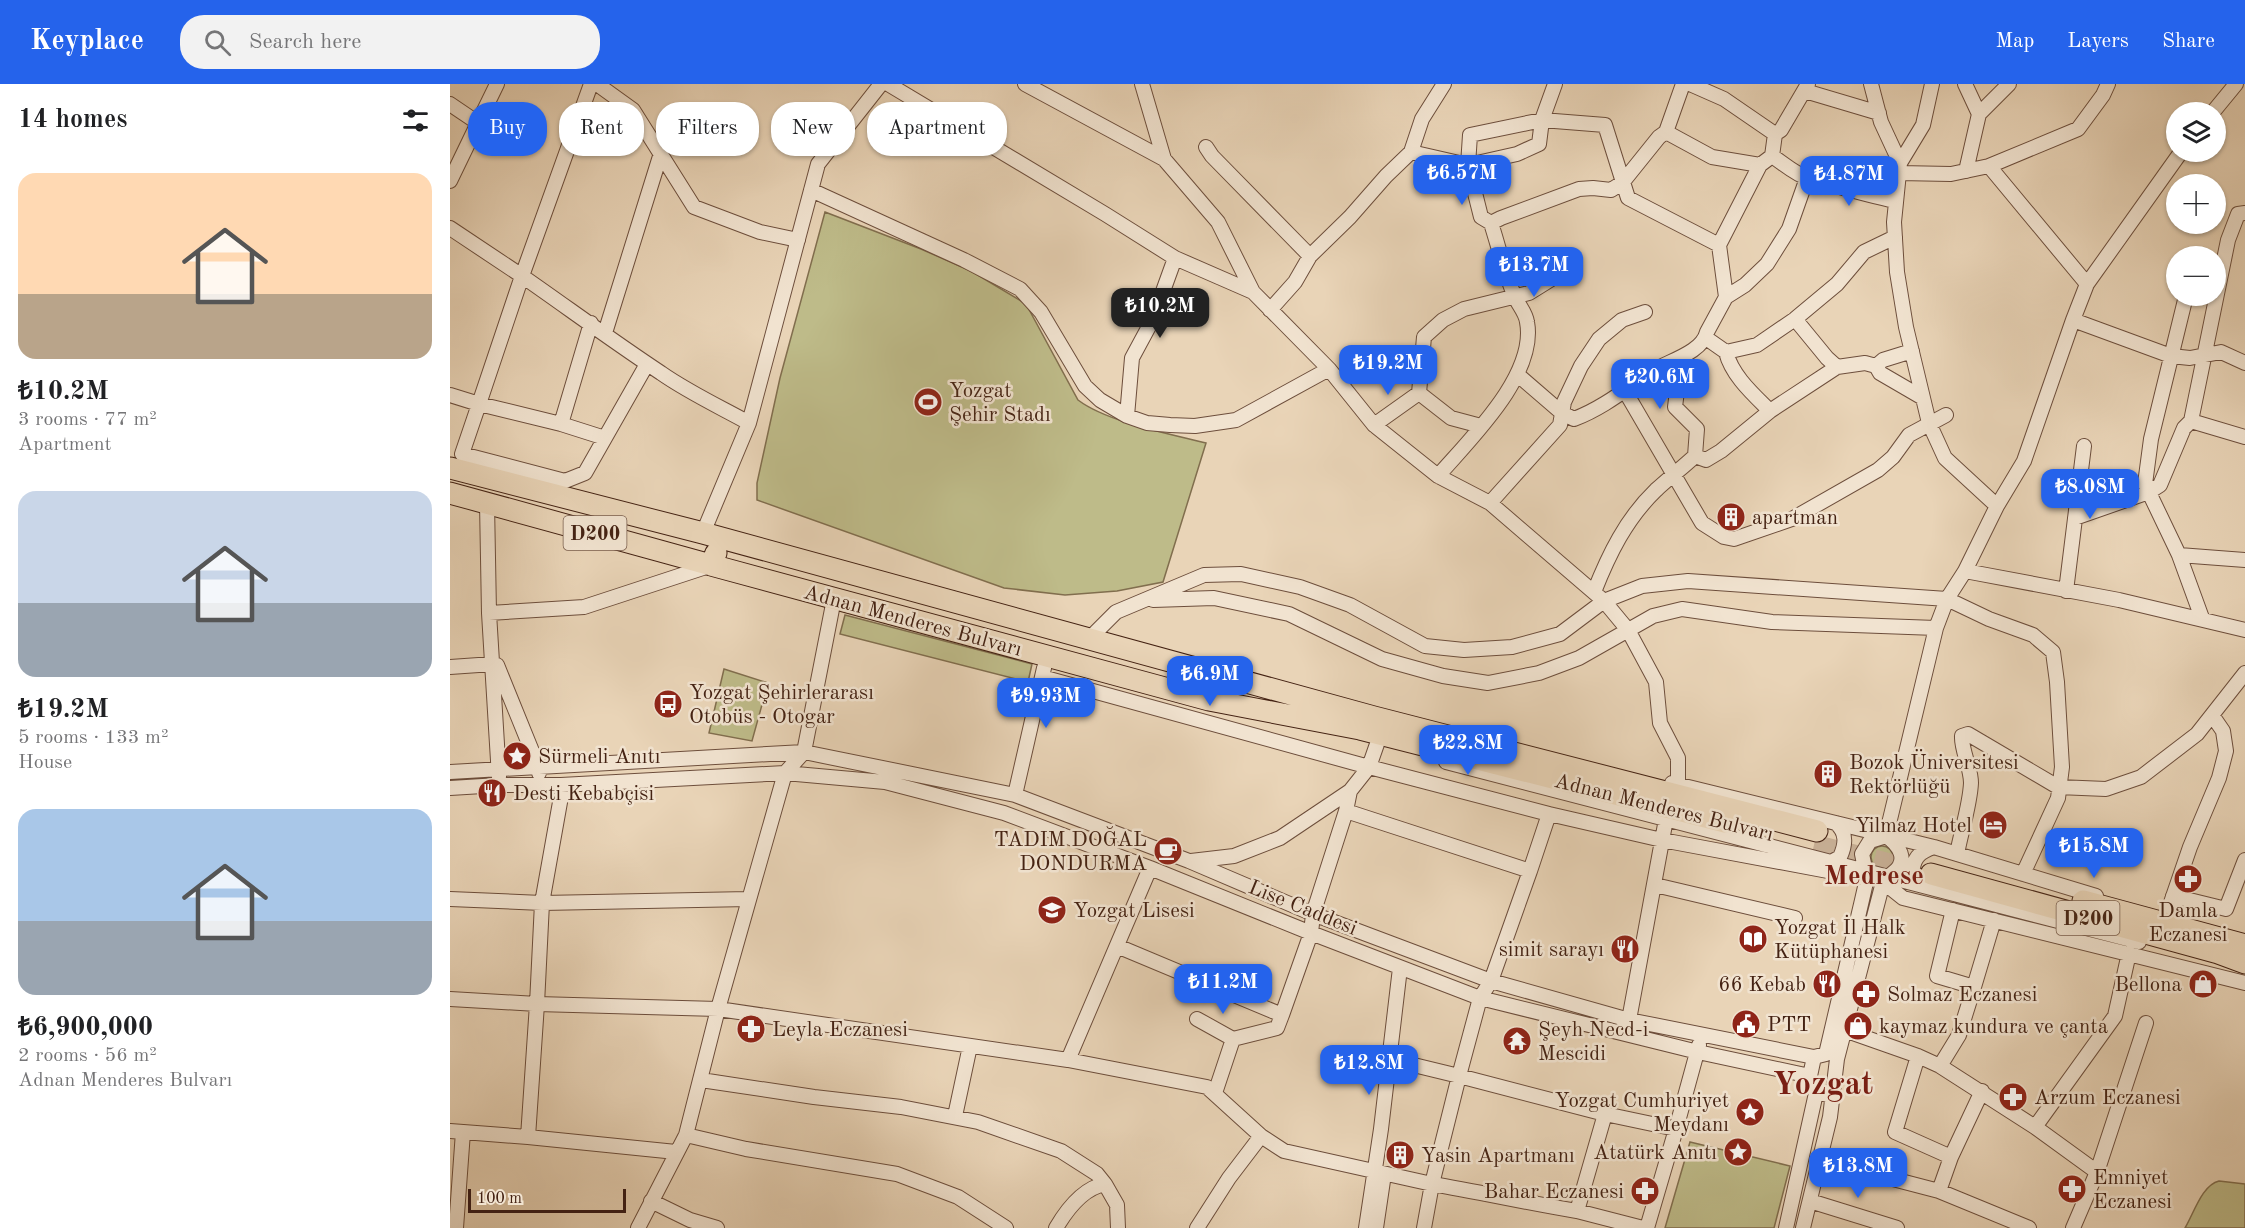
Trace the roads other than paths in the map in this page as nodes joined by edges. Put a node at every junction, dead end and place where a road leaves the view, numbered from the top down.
1 (497, 84) edge
2 (591, 84) edge
3 (597, 84) edge
4 (881, 84) edge
5 (888, 84) edge
6 (1025, 84) edge
7 (1142, 84) edge
8 (1444, 84) edge
9 (1555, 84) edge
10 (1683, 84) edge
11 (1690, 84) edge
12 (1871, 84) edge
13 (1932, 84) edge
14 (1965, 84) edge
15 (2009, 84) edge
16 (2108, 84) edge
17 (2236, 84) edge
18 (1806, 88) edge
19 (488, 102) edge
20 (2221, 102) edge
21 (450, 104) edge
22 (1879, 113) junction
23 (1979, 114) junction
24 (468, 116) edge
25 (1542, 120) junction
26 (1666, 132) junction
27 (1775, 134) junction
28 (468, 144) edge
29 (656, 145) edge
30 (1206, 147) dead end
31 (1412, 152) junction
32 (660, 156) edge
33 (663, 156) edge
34 (1772, 156) junction
35 (1164, 159) junction
36 (2174, 162) edge
37 (1468, 165) junction
38 (1760, 165) junction
39 (1989, 166) junction
40 (1900, 168) junction
41 (1966, 171) junction
42 (1808, 178) junction
43 (450, 181) edge
44 (1623, 183) junction
45 (812, 190) junction
46 (1896, 201) junction
47 (2245, 213) edge
48 (1491, 223) junction
49 (450, 228) edge
50 (1895, 237) junction
51 (798, 240) junction
52 (1719, 245) junction
53 (1310, 256) junction
54 (1175, 258) junction
55 (1566, 270) dead end
56 (522, 276) junction
57 (2087, 284) junction
58 (1253, 292) junction
59 (1515, 297) junction
60 (1726, 297) junction
61 (2184, 306) edge
62 (1270, 310) junction
63 (1645, 312) dead end
64 (1795, 319) junction
65 (2073, 320) junction
66 (591, 323) junction
67 (605, 333) junction
68 (1706, 338) junction
69 (1912, 351) junction
70 (1726, 352) junction
71 (2204, 355) junction
72 (2171, 356) junction
73 (1681, 359) junction
74 (2245, 363) edge
75 (647, 364) junction
76 (1876, 366) junction
77 (1837, 367) junction
78 (1329, 369) junction
79 (1518, 375) junction
80 (1625, 391) junction
81 (1419, 393) junction
82 (450, 395) edge
83 (1923, 398) junction
84 (479, 404) junction
85 (1770, 411) junction
86 (1562, 413) junction
87 (1946, 415) dead end
88 (1127, 416) junction
89 (2191, 421) junction
90 (749, 423) junction
91 (1929, 423) junction
92 (561, 424) junction
93 (1374, 425) junction
94 (1481, 426) junction
95 (2245, 437) edge
96 (605, 438) junction
97 (2084, 446) dead end
98 (1695, 456) junction
99 (454, 458) edge
100 (1675, 475) junction
101 (1438, 476) junction
102 (2149, 492) junction
103 (450, 493) edge
104 (487, 503) junction
105 (1490, 503) junction
106 (1997, 506) junction
107 (2075, 518) junction
108 (703, 534) junction
109 (2179, 555) junction
110 (2245, 560) edge
111 (680, 565) junction
112 (711, 566) junction
113 (1965, 571) junction
114 (2066, 591) junction
115 (1599, 597) junction
116 (834, 599) junction
117 (1947, 599) junction
118 (1142, 601) junction
119 (489, 613) junction
120 (2202, 618) junction
121 (1936, 628) junction
122 (1628, 630) junction
123 (2245, 630) edge
124 (1089, 639) junction
125 (1047, 656) junction
126 (492, 658) junction
127 (1175, 662) junction
128 (450, 667) edge
129 (2245, 673) edge
130 (1042, 677) junction
131 (1209, 700) junction
132 (2212, 716) junction
133 (1377, 744) junction
134 (804, 752) junction
135 (538, 766) junction
136 (1369, 767) junction
137 (500, 769) junction
138 (450, 772) edge
139 (785, 772) junction
140 (1678, 784) junction
141 (499, 785) junction
142 (539, 785) junction
143 (561, 785) junction
144 (2058, 787) junction
145 (450, 788) edge
146 (1350, 791) junction
147 (1015, 795) junction
148 (1347, 811) junction
149 (1549, 814) junction
150 (1666, 819) junction
151 (1822, 833) junction
152 (1886, 836) junction
153 (1662, 840) junction
154 (1957, 854) junction
155 (2245, 860) edge
156 (1189, 861) junction
157 (1831, 862) junction
158 (1929, 867) junction
159 (1150, 868) junction
160 (1530, 871) junction
161 (1867, 874) junction
162 (2023, 874) junction
163 (1885, 879) junction
164 (1654, 885) junction
165 (2173, 896) junction
166 (450, 899) edge
167 (749, 899) junction
168 (542, 903) junction
169 (1953, 910) junction
170 (1313, 914) junction
171 (2166, 917) junction
172 (1795, 918) dead end
173 (1995, 920) junction
174 (1311, 933) junction
175 (2245, 943) edge
176 (1117, 946) junction
177 (2129, 953) junction
178 (2245, 963) edge
179 (1404, 969) junction
180 (2245, 969) edge
181 (1491, 981) junction
182 (2245, 983) edge
183 (1974, 987) junction
184 (1480, 998) junction
185 (450, 999) edge
186 (537, 1004) junction
187 (718, 1009) junction
188 (1282, 1015) junction
189 (1197, 1019) dead end
190 (1629, 1020) junction
191 (2146, 1023) dead end
192 (1844, 1030) junction
193 (1700, 1034) junction
194 (1233, 1039) junction
195 (970, 1046) junction
196 (1698, 1053) junction
197 (1918, 1056) junction
198 (1825, 1057) junction
199 (1068, 1060) junction
200 (1393, 1060) junction
201 (1940, 1066) junction
202 (1459, 1076) junction
203 (1810, 1076) junction
204 (701, 1080) junction
205 (1982, 1091) junction
206 (1215, 1093) junction
207 (1816, 1093) junction
208 (1831, 1095) junction
209 (1605, 1114) junction
210 (955, 1116) junction
211 (2035, 1126) junction
212 (1676, 1129) junction
213 (457, 1132) edge
214 (686, 1135) junction
215 (1261, 1136) junction
216 (528, 1137) junction
217 (676, 1152) junction
218 (1951, 1157) junction
219 (1820, 1160) junction
220 (1380, 1171) junction
221 (2097, 1172) junction
222 (1105, 1184) junction
223 (1432, 1184) junction
224 (1939, 1191) junction
225 (651, 1201) junction
226 (1810, 1201) junction
227 (1577, 1211) junction
228 (456, 1228) edge
229 (638, 1228) edge
230 (717, 1228) edge
231 (1006, 1228) edge
232 (1056, 1228) edge
233 (1118, 1228) edge
234 (1197, 1228) edge
235 (1366, 1228) edge
236 (1376, 1228) edge
237 (1424, 1228) edge
238 (1645, 1228) edge
239 (1786, 1228) edge
240 (1803, 1228) edge
241 (1897, 1228) edge
242 (2029, 1228) edge
243 (2073, 1228) edge

1 - 19 street
2 - 56 street
3 - 29 street
4 - 45 street
5 - 54 street
6 - 35 street
7 - 35 street
8 - 31 street
9 - 25 street
10 - 26 street
11 - 27 street
12 - 22 street
13 - 40 street
14 - 23 street
15 - 23 street
16 - 39 street
17 - 20 street
18 - 22 street
18 - 27 street
21 - 24 street
22 - 40 street
23 - 41 street
25 - 37 street
25 - 37 street
25 - 44 street
26 - 38 street
26 - 44 street
27 - 34 street
28 - 43 street
30 - 53 street
31 - 37 street
31 - 53 street
32 - 67 street
33 - 51 street
34 - 38 street
34 - 42 street
35 - 58 street
36 - 57 street
37 - 48 street
38 - 52 street
39 - 41 street
39 - 57 street
40 - 41 street
40 - 46 street
42 - 46 street
42 - 60 street
44 - 48 street
44 - 52 street
45 - 51 street
45 - 88 street
46 - 50 street
47 - 71 street
48 - 59 street
49 - 56 street
50 - 64 street
50 - 69 street
51 - 90 street
52 - 60 street
53 - 62 street
54 - 58 street
54 - 88 street
55 - 59 street
56 - 66 street
56 - 84 street
57 - 65 street
58 - 62 street
59 - 79 street
59 - 81 street
60 - 68 street
61 - 72 street
62 - 78 street
63 - 86 street
64 - 70 street
64 - 77 street
65 - 72 street
65 - 106 street
66 - 67 street
66 - 92 street
67 - 75 street
68 - 70 street
68 - 73 street
69 - 76 street
69 - 83 street
70 - 85 street
71 - 72 street
71 - 74 street
71 - 89 street
72 - 102 street
73 - 80 street
73 - 98 street
75 - 90 street
75 - 96 street
76 - 77 street
76 - 83 street
77 - 85 street
78 - 88 street
78 - 93 street
79 - 86 street
79 - 94 street
80 - 86 street
80 - 100 street
81 - 93 street
81 - 94 street
82 - 84 street
83 - 91 street
84 - 92 street
84 - 99 street
85 - 98 street
86 - 105 street
87 - 91 street
89 - 95 street
89 - 102 street
90 - 108 street
91 - 100 street
91 - 106 street
92 - 96 street
93 - 101 street
94 - 101 street
96 - 99 street
97 - 107 street
98 - 100 street
99 - 108 highway, Adnan Menderes Bulvarı / D200
100 - 115 street
101 - 105 street
102 - 107 street
102 - 109 street
103 - 104 highway, Adnan Menderes Bulvarı / D200
104 - 111 highway, Adnan Menderes Bulvarı / D200
104 - 119 street
105 - 115 street
106 - 113 street
107 - 114 street
108 - 111 highway
108 - 112 highway
108 - 124 highway, Adnan Menderes Bulvarı / D200
109 - 110 street
109 - 120 street
111 - 112 highway, Adnan Menderes Bulvarı / D200
111 - 119 street
112 - 116 highway, Adnan Menderes Bulvarı / D200
113 - 114 street
113 - 117 street
114 - 120 street
115 - 117 street
115 - 118 street
115 - 122 street
116 - 125 highway, Adnan Menderes Bulvarı / D200
116 - 134 street
117 - 121 street
117 - 144 street
118 - 122 street
118 - 124 street
119 - 126 street
120 - 123 street
121 - 122 street
121 - 152 street
122 - 140 street
124 - 127 highway, Adnan Menderes Bulvarı / D200
125 - 130 street
125 - 131 highway, Adnan Menderes Bulvarı / D200
126 - 128 street
126 - 135 street
126 - 137 street
127 - 140 street
127 - 151 highway, Adnan Menderes Bulvarı / D200
129 - 132 street
130 - 136 street
130 - 147 street
131 - 133 street
131 - 151 highway, Adnan Menderes Bulvarı / D200
132 - 144 street
132 - 165 street
133 - 136 street
133 - 150 street
134 - 135 street, Lise Caddesi
134 - 139 street
134 - 147 street, Lise Caddesi
135 - 137 street, Lise Caddesi
135 - 142 street
136 - 146 street
136 - 149 street
137 - 138 street, Lise Caddesi
137 - 141 street
139 - 143 street, Lise Caddesi
139 - 159 street, Lise Caddesi
139 - 167 street
140 - 151 street
141 - 142 street, Lise Caddesi
141 - 145 street, Lise Caddesi
142 - 143 street, Lise Caddesi
143 - 168 street
144 - 154 street
144 - 162 street
146 - 148 street
146 - 156 street
147 - 156 street, Lise Caddesi
148 - 160 street
148 - 170 street
149 - 153 street
149 - 160 street
150 - 153 street
150 - 157 street
151 - 152 street
151 - 157 street
152 - 158 street
152 - 161 street
152 - 163 street
153 - 161 street
153 - 164 street
154 - 158 street
154 - 162 street
155 - 165 street
156 - 170 street, Lise Caddesi
157 - 161 street
158 - 163 street
158 - 175 highway, D200
158 - 178 highway, D200
158 - 180 street
159 - 174 street, Lise Caddesi
159 - 176 street
160 - 181 street
161 - 163 street
161 - 198 street
162 - 171 street
163 - 169 street
163 - 192 street
164 - 172 street
164 - 190 street
165 - 171 street
166 - 168 street
167 - 168 street
167 - 187 street
168 - 186 street
169 - 173 street
169 - 183 street
170 - 174 street
170 - 181 street, Lise Caddesi
171 - 175 street
173 - 177 street
173 - 183 street
174 - 179 street, Lise Caddesi
174 - 188 street
176 - 188 street
176 - 199 street
177 - 182 street
177 - 211 street
179 - 184 street, Lise Caddesi
179 - 200 street
181 - 184 street
181 - 190 street, Lise Caddesi
183 - 201 street
184 - 196 street, Lise Caddesi
184 - 202 street
185 - 186 street
186 - 187 street
186 - 216 street
187 - 195 street
187 - 204 street
188 - 194 street
189 - 194 street
190 - 193 street, Lise Caddesi
191 - 221 street
192 - 197 street
192 - 198 street
193 - 196 street
193 - 198 street, Lise Caddesi
194 - 206 street
195 - 199 street
195 - 210 street
196 - 203 street, Lise Caddesi
196 - 212 street
197 - 201 street
197 - 218 street
198 - 203 street
198 - 208 street
199 - 206 street
200 - 202 street
200 - 220 street
201 - 205 street
202 - 209 street
202 - 223 street
203 - 207 street
204 - 210 street
204 - 214 street
205 - 211 street
205 - 218 street
206 - 215 street
207 - 208 street
207 - 239 street
208 - 219 street
209 - 212 street
209 - 227 street
210 - 222 street
211 - 221 street
212 - 238 street
213 - 216 street
213 - 228 street
214 - 217 street
214 - 231 street
215 - 220 street
215 - 234 street
216 - 217 street
217 - 225 street
218 - 224 street
219 - 224 street
219 - 226 street
220 - 223 street
220 - 235 street
220 - 236 street
221 - 243 street
222 - 232 street
222 - 233 street
223 - 227 street
223 - 237 street
224 - 242 street
225 - 229 street
225 - 230 street
226 - 240 street
226 - 241 street
227 - 238 street

